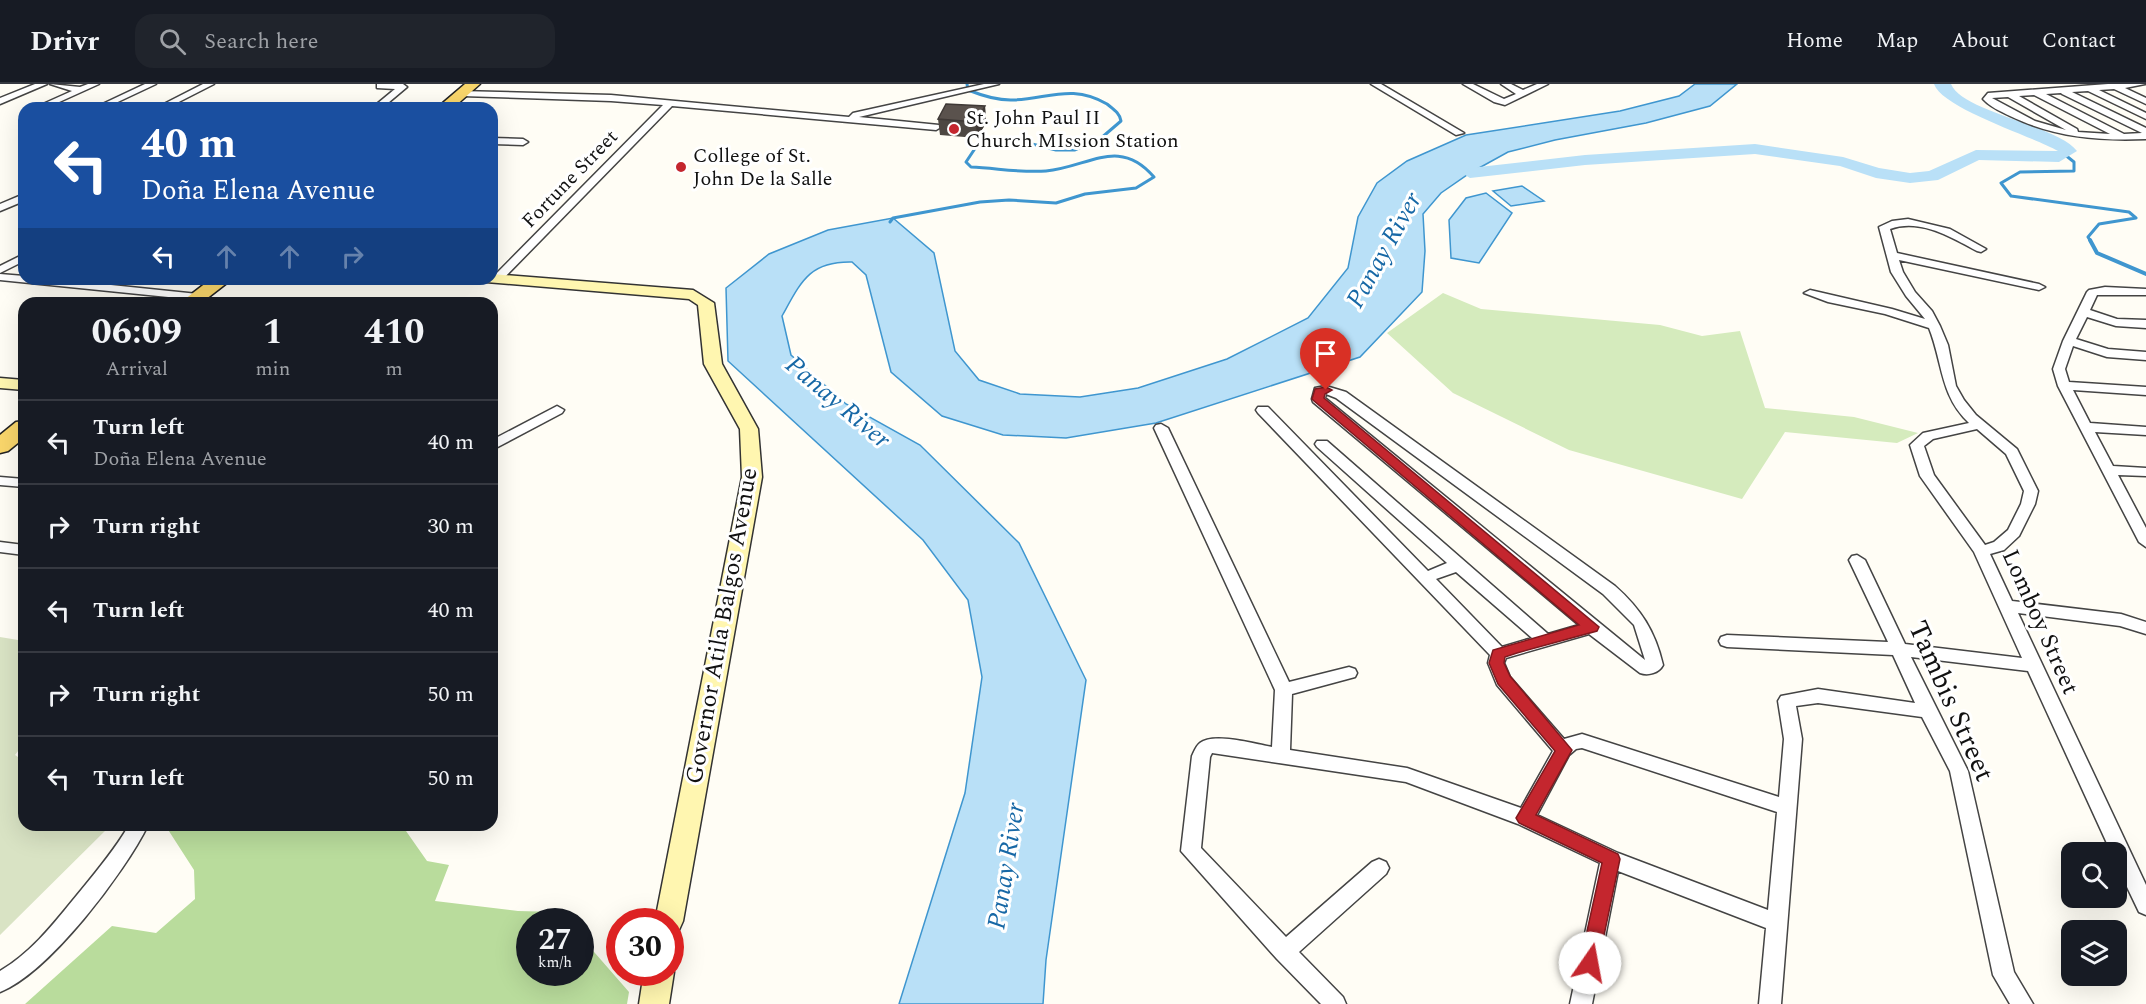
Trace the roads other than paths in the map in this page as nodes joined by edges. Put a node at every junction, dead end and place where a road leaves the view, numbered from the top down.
1 (43, 84) edge
2 (54, 84) edge
3 (95, 84) edge
4 (152, 84) edge
5 (210, 84) edge
6 (996, 84) edge
7 (1374, 84) edge
8 (1467, 84) edge
9 (1504, 84) edge
10 (1542, 84) edge
11 (2143, 84) edge
12 (380, 86) dead end
13 (2117, 87) junction
14 (468, 89) edge
15 (2090, 89) junction
16 (81, 90) junction
17 (2063, 91) junction
18 (2035, 93) junction
19 (1523, 94) junction
20 (2009, 94) junction
21 (0, 101) edge
22 (2146, 101) edge
23 (52, 102) edge
24 (112, 102) edge
25 (172, 102) edge
26 (384, 102) edge
27 (452, 102) edge
28 (669, 104) junction
29 (2146, 116) edge
30 (833, 120) junction
31 (936, 127) edge
32 (1459, 133) dead end
33 (2146, 134) edge
34 (2087, 138) junction
35 (2122, 138) junction
36 (498, 141) edge
37 (523, 142) dead end
38 (18, 200) edge
39 (0, 208) edge
40 (1982, 249) dead end
41 (1892, 255) junction
42 (18, 260) edge
43 (0, 270) edge
44 (498, 276) edge
45 (0, 277) edge
46 (18, 278) edge
47 (498, 279) edge
48 (88, 285) edge
49 (215, 285) edge
50 (2039, 288) dead end
51 (2146, 292) edge
52 (1809, 293) dead end
53 (173, 297) edge
54 (198, 297) edge
55 (2084, 312) junction
56 (2146, 324) edge
57 (1934, 326) junction
58 (2069, 341) junction
59 (2146, 356) edge
60 (0, 383) edge
61 (18, 384) edge
62 (2064, 386) junction
63 (2146, 391) edge
64 (557, 410) dead end
65 (1263, 410) dead end
66 (1979, 425) junction
67 (2087, 427) junction
68 (1161, 428) dead end
69 (2146, 431) edge
70 (18, 432) edge
71 (498, 443) edge
72 (1322, 444) dead end
73 (0, 446) edge
74 (2109, 470) junction
75 (2146, 472) edge
76 (1362, 480) junction
77 (0, 481) edge
78 (18, 482) edge
79 (1340, 487) junction
80 (2140, 521) edge
81 (2146, 542) edge
82 (0, 547) edge
83 (18, 549) edge
84 (1981, 551) junction
85 (1857, 560) dead end
86 (1458, 565) junction
87 (1426, 577) junction
88 (2007, 606) junction
89 (1592, 627) junction
90 (2146, 628) edge
91 (1545, 640) junction
92 (1727, 641) dead end
93 (1898, 649) junction
94 (1499, 654) junction
95 (2032, 665) junction
96 (1349, 673) dead end
97 (1284, 690) junction
98 (1928, 711) junction
99 (1563, 750) junction
100 (1281, 756) junction
101 (1786, 807) junction
102 (1525, 818) junction
103 (137, 831) edge
104 (1611, 859) junction
105 (1379, 868) dead end
106 (2146, 906) edge
107 (671, 908) edge
108 (1778, 923) junction
109 (1284, 952) junction
110 (0, 982) edge
111 (657, 986) edge
112 (654, 1004) edge
113 (1335, 1004) edge
114 (1581, 1004) edge
115 (1770, 1004) edge
116 (2022, 1004) edge

1 - 21 street
2 - 16 street
3 - 16 street
4 - 24 street
5 - 25 street
6 - 30 street
7 - 32 street
8 - 19 street
9 - 19 street
10 - 19 street
11 - 13 street
12 - 26 street
13 - 15 street
13 - 22 street
14 - 27 main road
14 - 28 street
15 - 17 street
15 - 29 street
16 - 23 street
17 - 18 street
17 - 33 street
18 - 20 street
18 - 35 street
20 - 34 street
20 - 34 street
28 - 30 street
28 - 44 street, Fortune Street
30 - 31 street
33 - 35 street
34 - 35 street
36 - 37 street
38 - 39 street
40 - 41 street, Lomboy Street
41 - 50 street
41 - 57 street, Lomboy Street
42 - 43 street
45 - 46 street
47 - 107 main road, Governor Atila Balgos Avenue
48 - 53 street
49 - 54 main road
51 - 55 street
52 - 57 street
55 - 56 street
55 - 58 street
57 - 66 street, Lomboy Street
58 - 59 street
58 - 62 street
60 - 61 main road
62 - 63 street
62 - 67 street
64 - 71 street
65 - 79 street
66 - 84 street, Lomboy Street
66 - 84 street
67 - 69 street
67 - 74 street
68 - 97 street
70 - 73 main road
72 - 76 street
74 - 75 street
74 - 80 street
76 - 79 street
76 - 86 street
77 - 78 street
79 - 87 street
80 - 81 street
82 - 83 street
84 - 88 street, Lomboy Street
85 - 93 street, Tambis Street
86 - 87 street
86 - 91 street
87 - 94 street
88 - 90 street
88 - 95 street, Lomboy Street
89 - 89 street
89 - 91 street
91 - 94 street
92 - 93 street
93 - 95 street
93 - 98 street, Tambis Street
94 - 99 street
95 - 106 street, Lomboy Street
96 - 97 street
97 - 100 street
98 - 101 street
98 - 116 street, Tambis Street
99 - 101 street
99 - 102 street
100 - 102 street
100 - 109 street
101 - 108 street
102 - 104 street
103 - 110 street
104 - 108 street
104 - 114 street
105 - 109 street
108 - 115 street
109 - 113 street
111 - 112 main road

